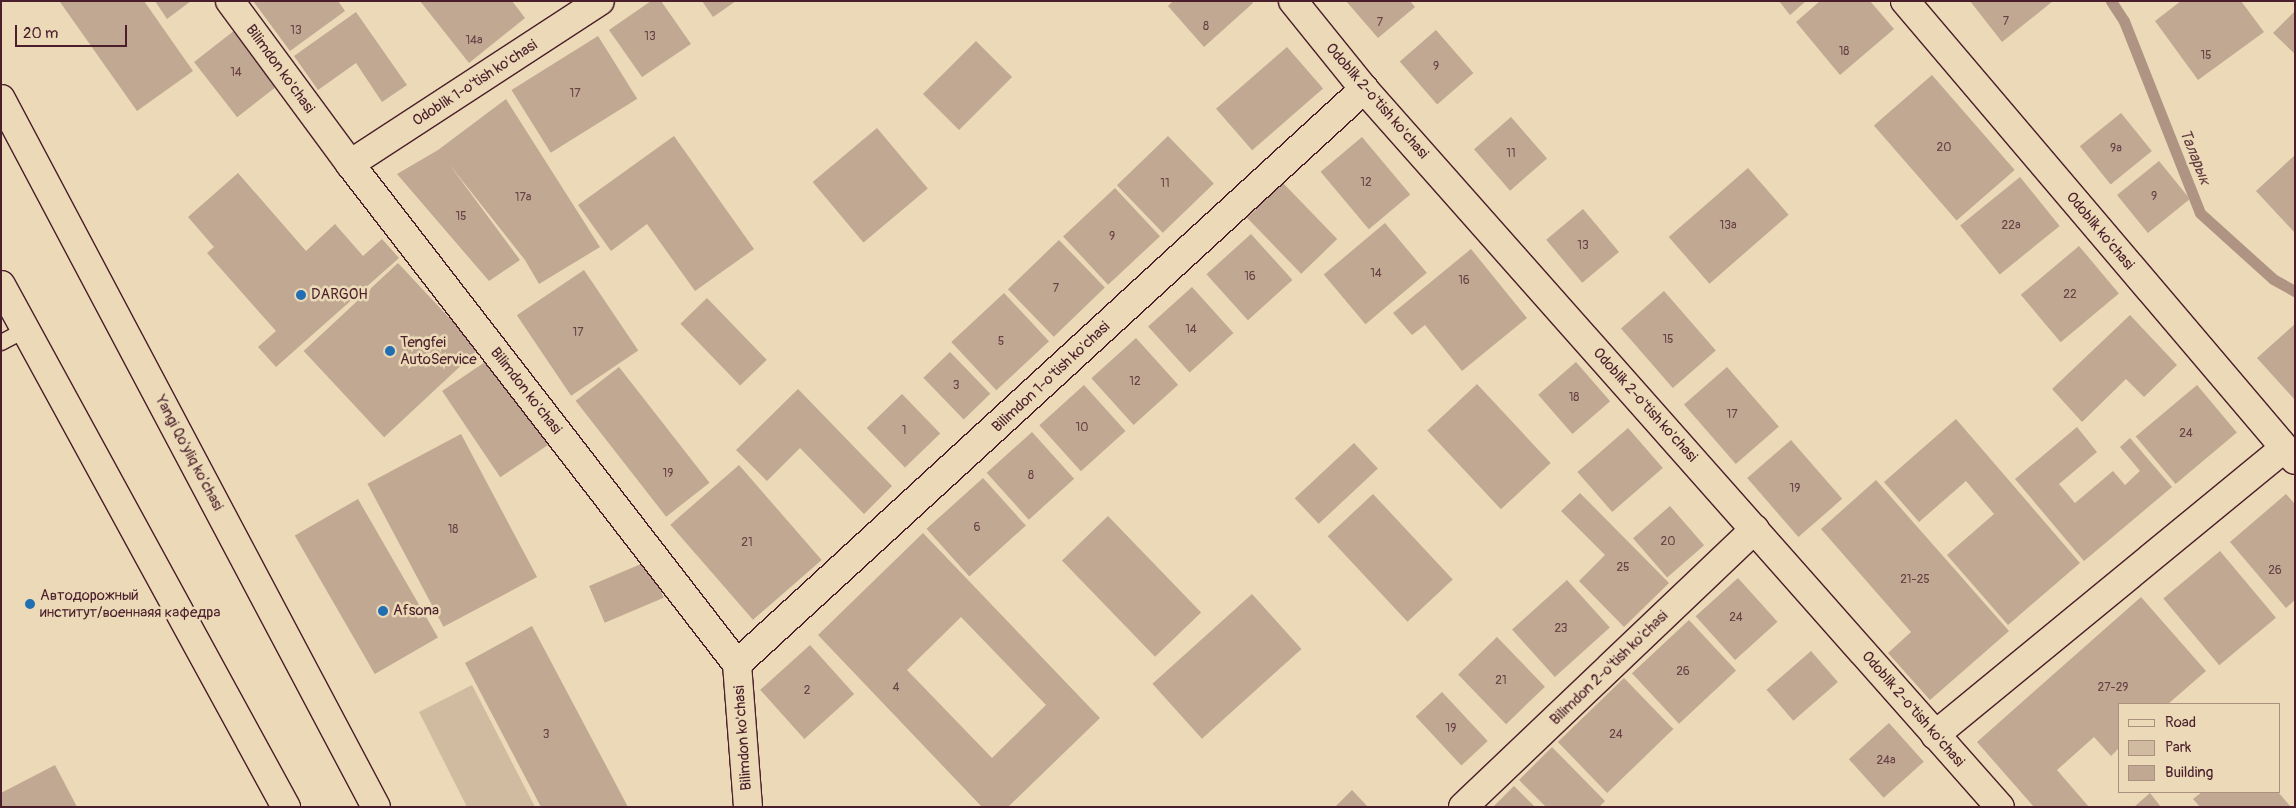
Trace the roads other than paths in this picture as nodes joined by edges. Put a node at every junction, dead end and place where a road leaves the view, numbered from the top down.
1 (230, 1) edge
2 (600, 1) edge
3 (1293, 1) edge
4 (1905, 1) edge
5 (1364, 89) junction
6 (1, 99) edge
7 (350, 164) junction
8 (1, 284) edge
9 (27, 328) junction
10 (1, 342) edge
11 (2289, 454) edge
12 (1755, 529) junction
13 (738, 664) junction
14 (1935, 736) junction
15 (286, 807) edge
16 (376, 807) edge
17 (748, 807) edge
18 (1463, 807) edge
19 (2000, 807) edge

1 - 7 street, Bilimdon ko'chasi
2 - 7 street, Odoblik 1-o'tish ko'chasi
3 - 5 street, Odoblik 2-o'tish ko'chasi
4 - 11 street, Odoblik ko'chasi
5 - 12 street, Odoblik 2-o'tish ko'chasi
5 - 13 street, Bilimdon 1-o'tish ko'chasi
6 - 16 street, Yangi Qo'yliq ko'chasi
7 - 13 street, Bilimdon ko'chasi
8 - 9 street
9 - 10 lane
9 - 15 street
11 - 14 street
12 - 14 street, Odoblik 2-o'tish ko'chasi
12 - 18 street, Bilimdon 2-o'tish ko'chasi
13 - 17 street, Bilimdon ko'chasi
14 - 19 street, Odoblik 2-o'tish ko'chasi

